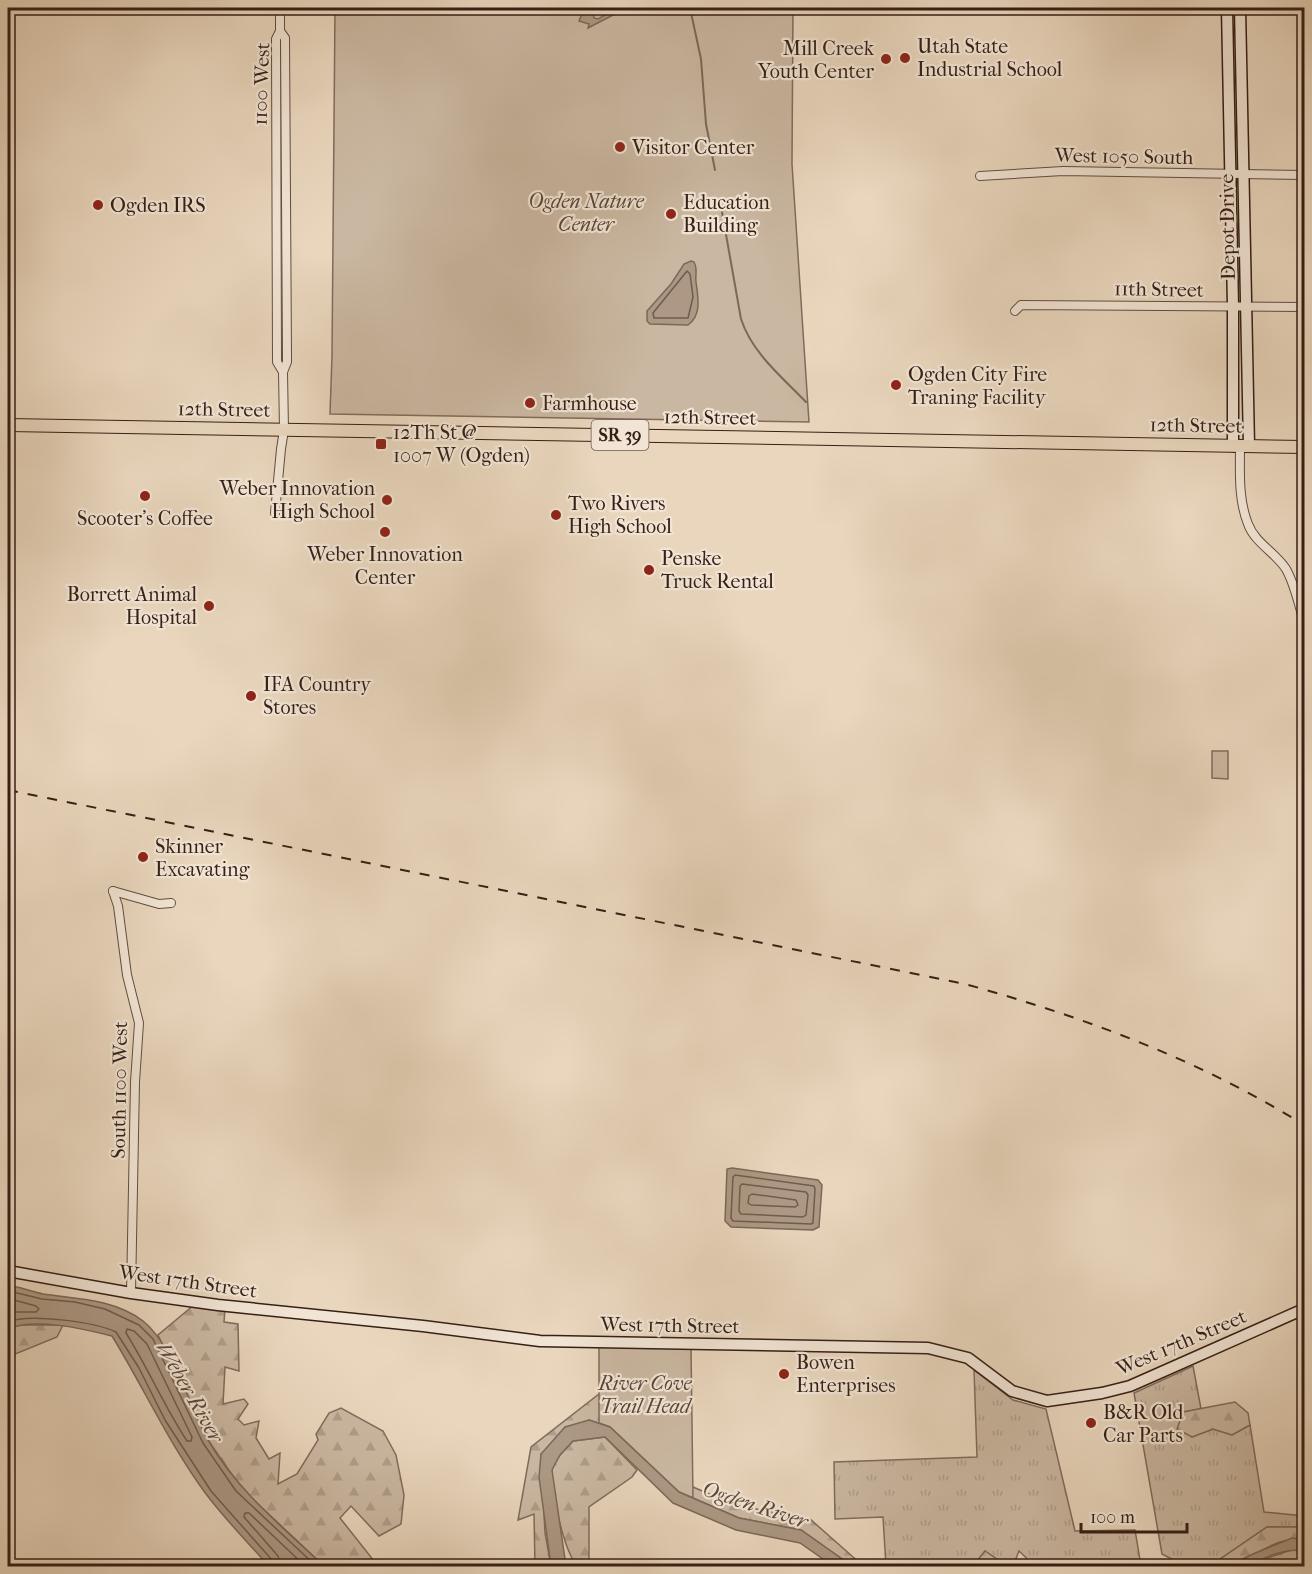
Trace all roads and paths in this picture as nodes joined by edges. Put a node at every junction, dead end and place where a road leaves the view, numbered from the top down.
1 (280, 8) edge
2 (1227, 8) edge
3 (1240, 8) edge
4 (280, 31) junction
5 (1230, 174) junction
6 (1244, 174) junction
7 (1305, 175) edge
8 (980, 176) dead end
9 (1233, 306) junction
10 (1247, 306) junction
11 (1305, 307) edge
12 (1015, 311) dead end
13 (277, 342) junction
14 (287, 342) junction
15 (283, 372) junction
16 (8, 425) edge
17 (284, 430) junction
18 (1241, 446) junction
19 (1305, 447) edge
20 (275, 513) dead end
21 (1305, 622) edge
22 (135, 897) junction
23 (171, 903) dead end
24 (118, 906) junction
25 (8, 1271) edge
26 (131, 1293) junction
27 (1305, 1309) edge

1 - 4 street
2 - 5 street, Depot Drive
3 - 6 street, Depot Drive
4 - 13 street, 1100 West
4 - 14 street, 1100 West
5 - 6 street, West 1050 South
5 - 8 street, West 1050 South
5 - 9 street, Depot Drive
6 - 7 street, West 1050 South
6 - 10 street, Depot Drive
9 - 10 street, 11th Street
9 - 12 street, 11th Street
9 - 18 street, Depot Drive
10 - 11 street, 11th Street
10 - 18 street, Depot Drive
13 - 14 street
13 - 15 street, 1100 West
14 - 15 street, 1100 West
15 - 17 street, 1100 West
16 - 17 main road, 12th Street / SR 39
17 - 18 main road, 12th Street / SR 39
17 - 20 street, 1100 West
18 - 19 main road, 12th Street / SR 39
18 - 21 street, Depot Drive
22 - 23 street
22 - 24 street
22 - 24 street, South 1100 West
24 - 26 street, South 1100 West
25 - 26 street, West 17th Street
26 - 27 street, West 17th Street

